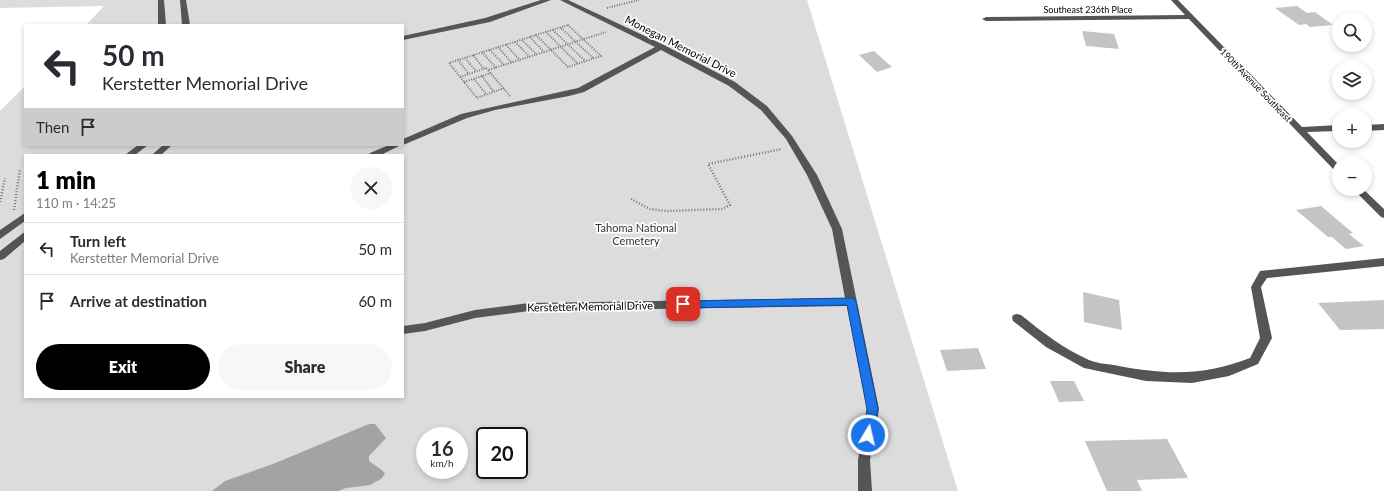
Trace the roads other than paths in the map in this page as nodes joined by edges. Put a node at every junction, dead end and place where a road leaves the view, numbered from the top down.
1 (161, 0) edge
2 (184, 0) edge
3 (548, 0) edge
4 (563, 0) edge
5 (1174, 0) edge
6 (1191, 18) junction
7 (986, 19) dead end
8 (162, 24) edge
9 (186, 24) edge
10 (404, 38) edge
11 (662, 47) junction
12 (1384, 127) edge
13 (1332, 128) edge
14 (1372, 128) edge
15 (1299, 130) junction
16 (404, 142) edge
17 (142, 146) edge
18 (167, 146) edge
19 (395, 146) edge
20 (130, 154) edge
21 (157, 154) edge
22 (375, 154) edge
23 (1332, 163) edge
24 (1365, 196) edge
25 (1384, 215) edge
26 (24, 217) edge
27 (0, 235) edge
28 (24, 237) edge
29 (0, 256) edge
30 (1384, 262) edge
31 (851, 302) junction
32 (1017, 318) dead end
33 (404, 330) edge
34 (865, 491) edge

1 - 8 street
2 - 9 street
3 - 10 street
4 - 11 street, Monegan Memorial Drive
5 - 6 street, 190th Avenue Southeast
6 - 7 street, Southeast 236th Place
6 - 15 street, 190th Avenue Southeast
11 - 16 street
11 - 31 street, Monegan Memorial Drive
12 - 14 street
13 - 15 street
15 - 23 street, 190th Avenue Southeast
17 - 20 street
18 - 21 street
19 - 22 street
24 - 25 street
26 - 27 street
28 - 29 street
30 - 32 street
31 - 33 street, Kerstetter Memorial Drive
31 - 34 street, Monegan Memorial Drive

